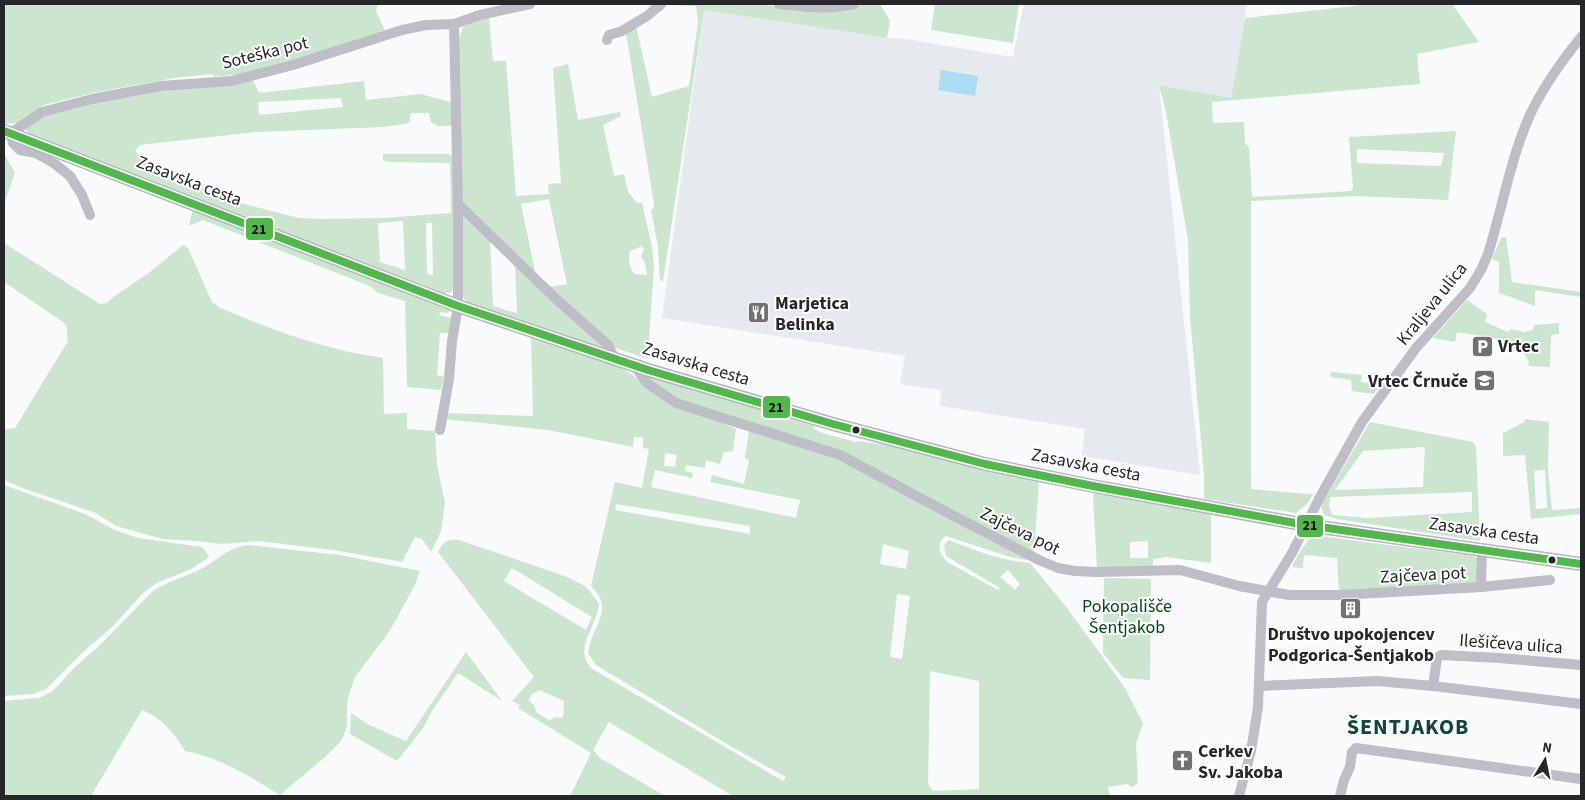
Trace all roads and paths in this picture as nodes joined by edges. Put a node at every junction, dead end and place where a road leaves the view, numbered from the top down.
1 (530, 4) edge
2 (661, 4) edge
3 (779, 4) edge
4 (854, 4) edge
5 (454, 24) junction
6 (1581, 37) edge
7 (608, 40) dead end
8 (7, 132) edge
9 (458, 204) junction
10 (90, 215) dead end
11 (458, 306) junction
12 (614, 358) junction
13 (634, 365) junction
14 (440, 430) dead end
15 (1306, 525) junction
16 (1482, 550) junction
17 (1581, 564) edge
18 (1550, 580) dead end
19 (1481, 587) junction
20 (1269, 592) junction
21 (1581, 665) edge
22 (1260, 686) junction
23 (1433, 686) junction
24 (1581, 704) edge
25 (1581, 779) edge
26 (1239, 796) edge
27 (1340, 796) edge

1 - 5 street, Soteška pot
2 - 7 street
3 - 4 street
5 - 8 street, Soteška pot
5 - 9 street
6 - 15 street, Kraljeva ulica
8 - 10 street
8 - 11 main road, Zasavska cesta
9 - 11 street
9 - 12 street
11 - 12 main road, Zasavska cesta
11 - 14 street
12 - 13 main road, Zasavska cesta
13 - 15 main road, Zasavska cesta
13 - 20 street, Zajčeva pot
15 - 16 main road, Zasavska cesta
15 - 20 street
16 - 17 main road, Zasavska cesta
16 - 19 street, Zajčeva pot
18 - 19 street
19 - 20 street, Zajčeva pot
20 - 22 street
21 - 23 street, Ilešičeva ulica
22 - 23 street
22 - 26 street
23 - 24 street
25 - 27 street

